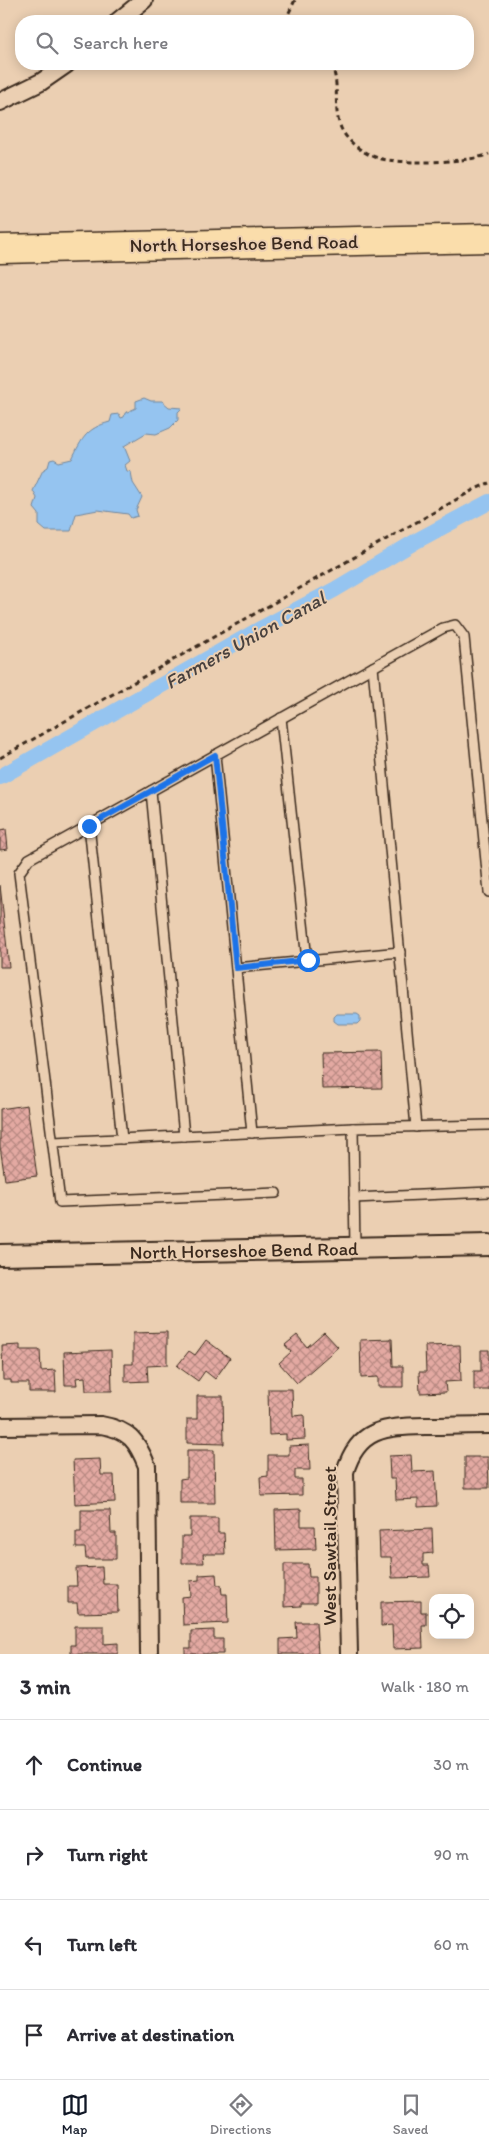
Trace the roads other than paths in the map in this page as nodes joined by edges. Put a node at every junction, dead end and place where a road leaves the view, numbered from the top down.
1 (144, 0) edge
2 (125, 15) edge
3 (58, 70) edge
4 (0, 102) edge
5 (489, 238) edge
6 (0, 249) edge
7 (373, 667) junction
8 (282, 718) junction
9 (215, 755) junction
10 (151, 791) junction
11 (89, 826) junction
12 (489, 892) edge
13 (400, 952) junction
14 (308, 960) junction
15 (236, 968) junction
16 (489, 1125) edge
17 (416, 1127) junction
18 (353, 1128) junction
19 (252, 1133) junction
20 (184, 1136) junction
21 (122, 1139) junction
22 (53, 1142) junction
23 (489, 1192) edge
24 (276, 1193) dead end
25 (354, 1198) junction
26 (489, 1245) edge
27 (355, 1247) junction
28 (0, 1255) edge
29 (489, 1425) edge
30 (0, 1426) edge
31 (149, 1654) edge
32 (348, 1654) edge

1 - 2 street
3 - 4 street
5 - 6 highway, North Horseshoe Bend Road
7 - 8 lane
7 - 12 lane
7 - 13 lane
8 - 9 lane
8 - 14 lane
9 - 10 lane
9 - 15 lane
10 - 11 lane
10 - 20 lane
11 - 21 lane
11 - 22 lane
13 - 14 lane
13 - 17 lane
14 - 15 lane
15 - 19 lane
16 - 17 lane
17 - 18 lane
18 - 19 lane
18 - 25 lane
19 - 20 lane
20 - 21 lane
21 - 22 lane
22 - 24 lane
23 - 25 lane
25 - 27 lane
26 - 27 street, North Horseshoe Bend Road
27 - 28 street, North Horseshoe Bend Road
29 - 32 street, West Sawtail Street
30 - 31 street

